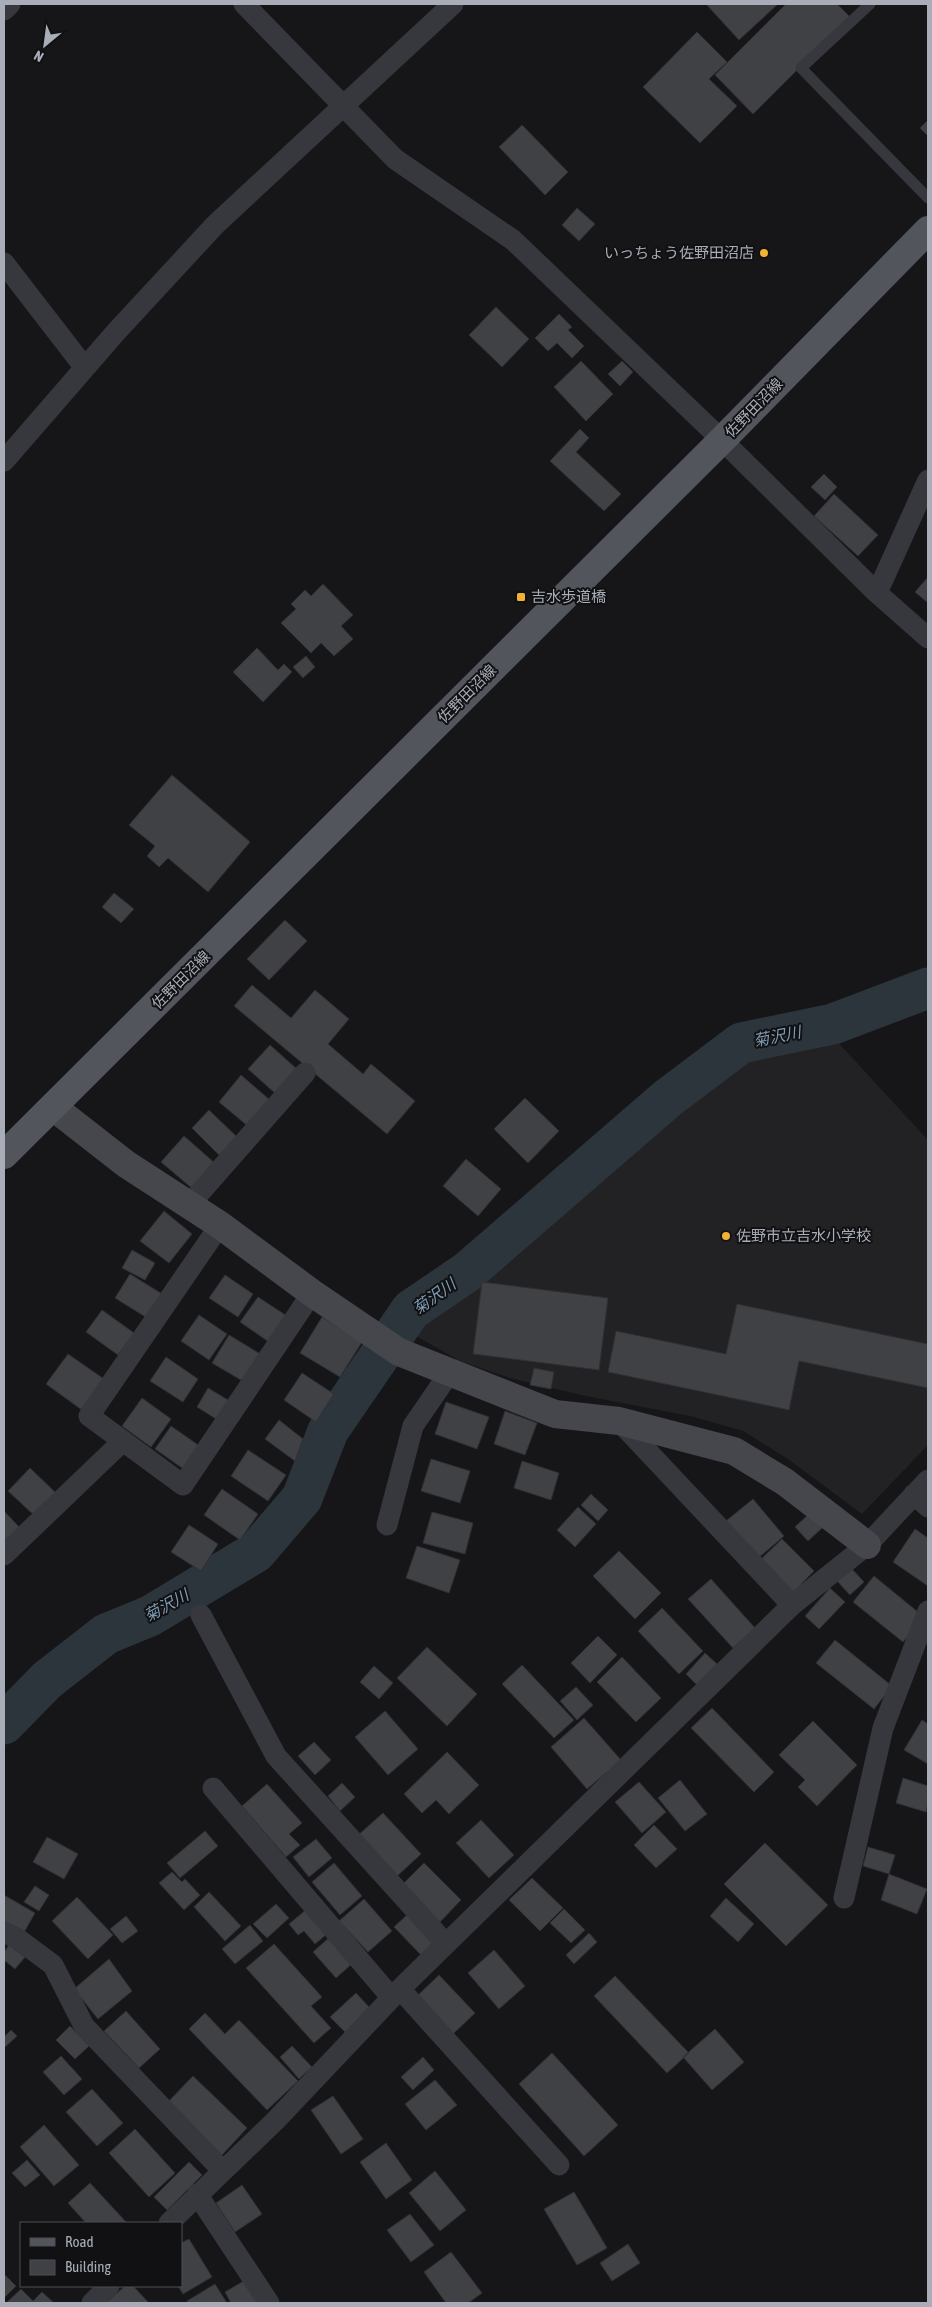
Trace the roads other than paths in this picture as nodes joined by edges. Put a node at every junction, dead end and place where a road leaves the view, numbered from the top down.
1 (10, 4) edge
2 (244, 4) edge
3 (453, 4) edge
4 (870, 4) edge
5 (4, 10) edge
6 (343, 107) junction
7 (928, 198) edge
8 (928, 230) edge
9 (4, 263) edge
10 (85, 368) junction
11 (722, 440) junction
12 (4, 461) edge
13 (928, 480) edge
14 (877, 593) junction
15 (928, 638) edge
16 (305, 1073) dead end
17 (53, 1107) junction
18 (4, 1155) edge
19 (189, 1205) junction
20 (220, 1225) junction
21 (312, 1293) junction
22 (450, 1372) junction
23 (619, 1421) junction
24 (123, 1441) junction
25 (924, 1494) edge
26 (387, 1524) dead end
27 (867, 1545) junction
28 (4, 1555) edge
29 (792, 1606) junction
30 (928, 1611) edge
31 (201, 1615) dead end
32 (213, 1788) dead end
33 (844, 1898) dead end
34 (4, 1932) edge
35 (446, 1944) junction
36 (395, 1993) junction
37 (559, 2165) dead end
38 (222, 2170) junction
39 (197, 2194) junction
40 (170, 2222) edge
41 (108, 2287) edge
42 (92, 2303) edge
43 (269, 2303) edge

1 - 5 street
2 - 6 street
3 - 6 street
4 - 7 lane
6 - 10 street
6 - 11 street
8 - 11 main road, 佐野田沼線
9 - 10 street
10 - 12 street
11 - 14 street
11 - 17 main road, 佐野田沼線
13 - 14 street
14 - 15 street
16 - 19 street
17 - 18 main road, 佐野田沼線
17 - 19 street
19 - 20 street
20 - 21 street
20 - 24 street
21 - 22 street
21 - 24 street
22 - 23 street
22 - 26 street
23 - 27 street
23 - 29 street
24 - 28 street
25 - 27 street
27 - 29 street
29 - 35 street
30 - 33 street
31 - 35 street
32 - 36 street
34 - 38 street
35 - 36 street
36 - 37 street
36 - 38 street
38 - 39 street
39 - 40 street
39 - 43 street
41 - 42 street

